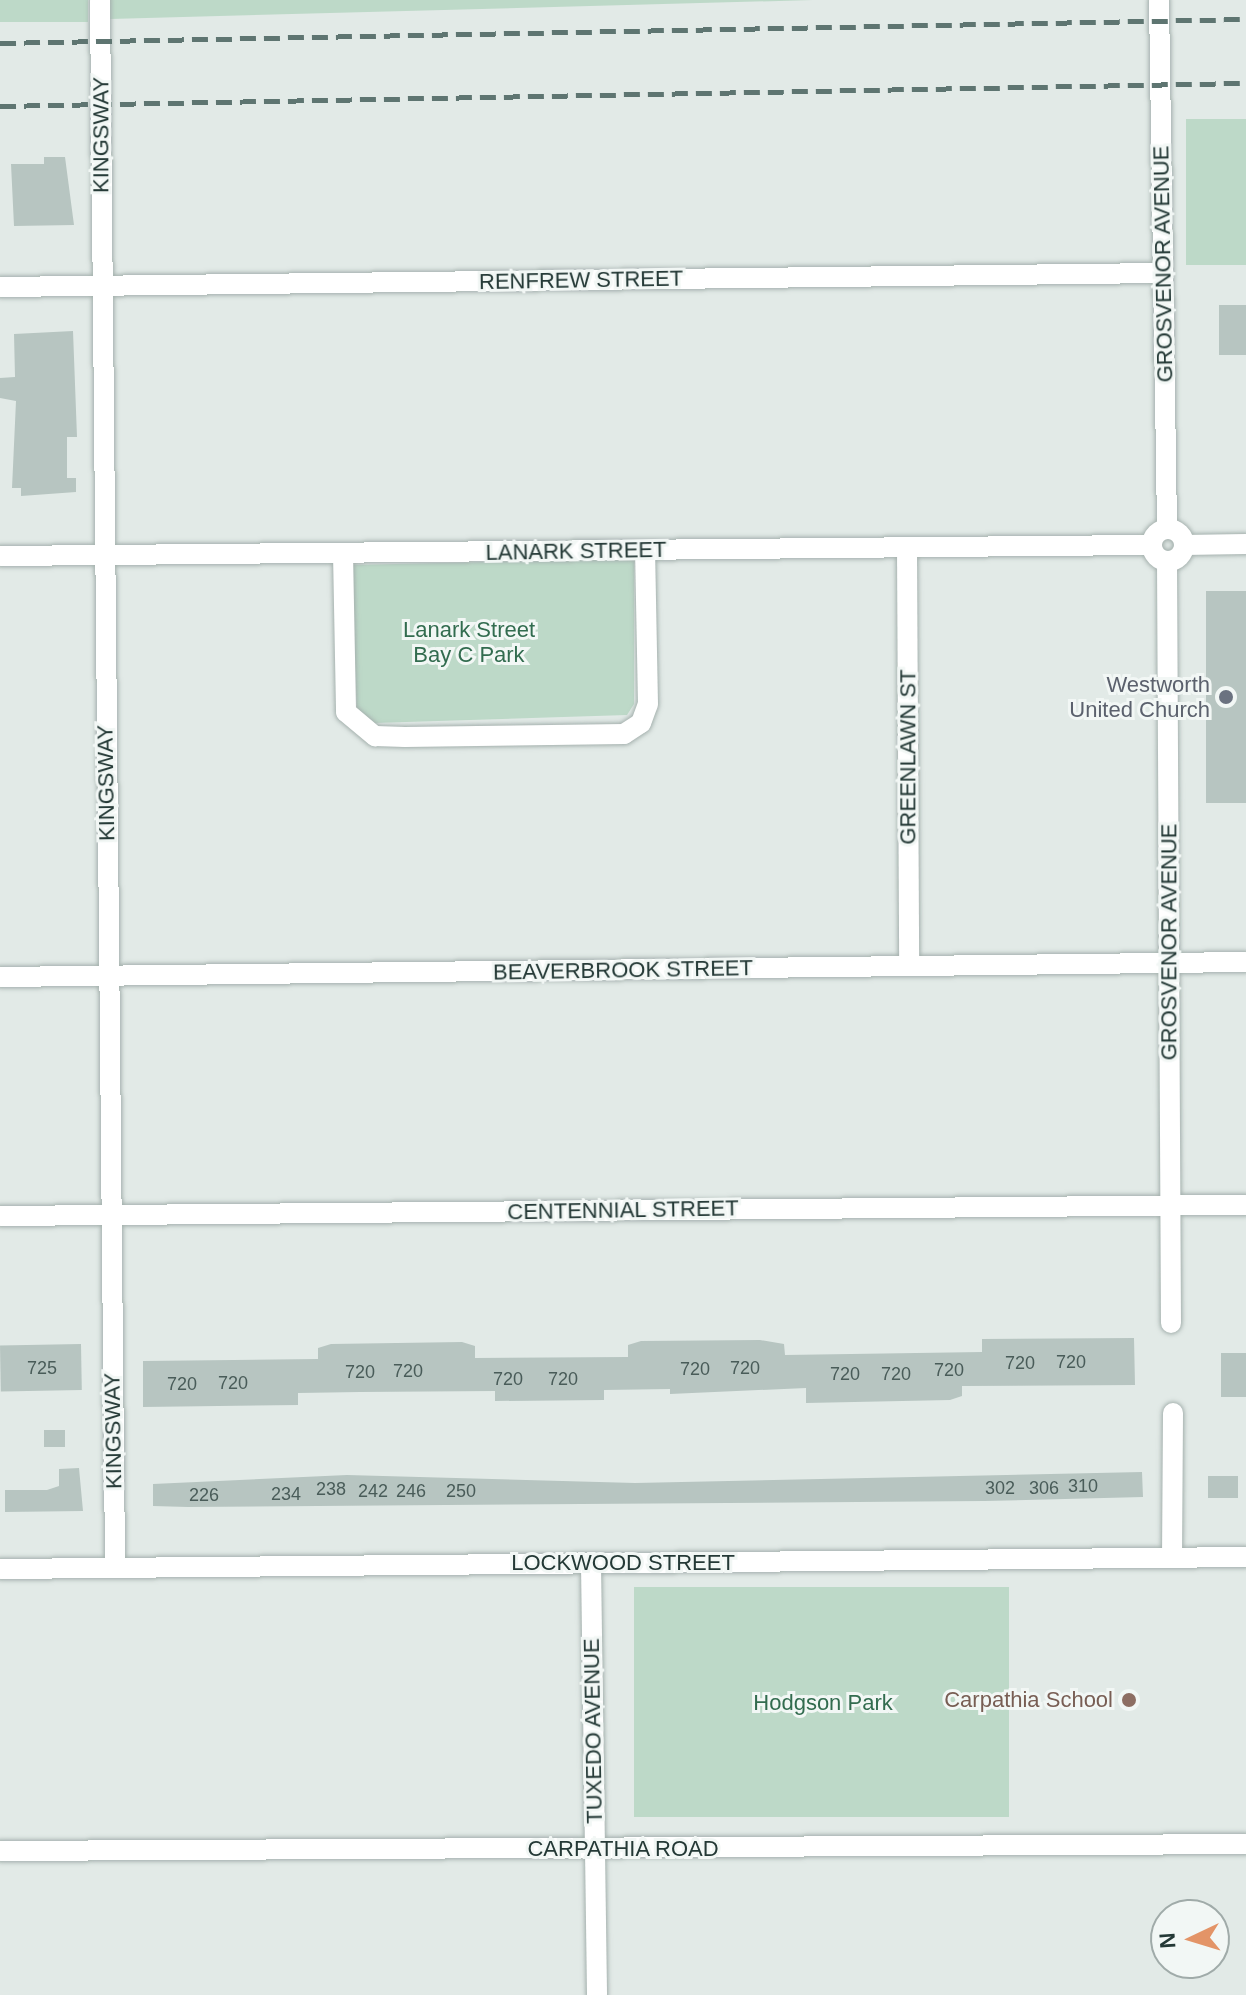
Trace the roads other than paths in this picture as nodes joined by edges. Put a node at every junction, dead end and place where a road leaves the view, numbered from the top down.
1 (100, 0) edge
2 (1159, 0) edge
3 (1163, 273) junction
4 (103, 285) junction
5 (0, 287) edge
6 (1167, 528) junction
7 (1246, 544) edge
8 (1151, 545) junction
9 (1184, 545) junction
10 (907, 548) junction
11 (645, 551) junction
12 (343, 553) junction
13 (104, 555) junction
14 (0, 556) edge
15 (1167, 561) junction
16 (1246, 962) edge
17 (1169, 963) junction
18 (909, 966) junction
19 (108, 976) junction
20 (0, 977) edge
21 (1171, 1205) junction
22 (1246, 1205) edge
23 (110, 1215) junction
24 (0, 1216) edge
25 (1171, 1323) dead end
26 (1173, 1413) dead end
27 (1246, 1557) edge
28 (1172, 1558) junction
29 (591, 1564) junction
30 (115, 1567) junction
31 (0, 1569) edge
32 (1246, 1844) edge
33 (594, 1850) junction
34 (0, 1851) edge
35 (597, 1995) edge

1 - 4 street, KINGSWAY
2 - 3 street, GROSVENOR AVENUE
3 - 4 street, RENFREW STREET
3 - 6 street, GROSVENOR AVENUE
4 - 5 street, RENFREW STREET
4 - 13 street, KINGSWAY
6 - 8 street
6 - 9 street
7 - 9 street
8 - 10 street, LANARK STREET
8 - 15 street
9 - 15 street
10 - 11 street, LANARK STREET
10 - 18 street, GREENLAWN ST
11 - 12 street, LANARK STREET
11 - 12 street
12 - 13 street, LANARK STREET
13 - 14 street, LANARK STREET
13 - 19 street, KINGSWAY
15 - 17 street, GROSVENOR AVENUE
16 - 17 street, BEAVERBROOK STREET
17 - 18 street, BEAVERBROOK STREET
17 - 21 street, GROSVENOR AVENUE
18 - 19 street, BEAVERBROOK STREET
19 - 20 street, BEAVERBROOK STREET
19 - 23 street, KINGSWAY
21 - 22 street, CENTENNIAL STREET
21 - 23 street, CENTENNIAL STREET
21 - 25 street, GROSVENOR AVENUE
23 - 24 street, CENTENNIAL STREET
23 - 30 street, KINGSWAY
26 - 28 street
27 - 28 street, LOCKWOOD STREET
28 - 29 street, LOCKWOOD STREET
29 - 30 street, LOCKWOOD STREET
29 - 33 street, TUXEDO AVENUE
30 - 31 street, LOCKWOOD STREET
32 - 33 street, CARPATHIA ROAD
33 - 34 street, CARPATHIA ROAD
33 - 35 street, TUXEDO AVENUE

